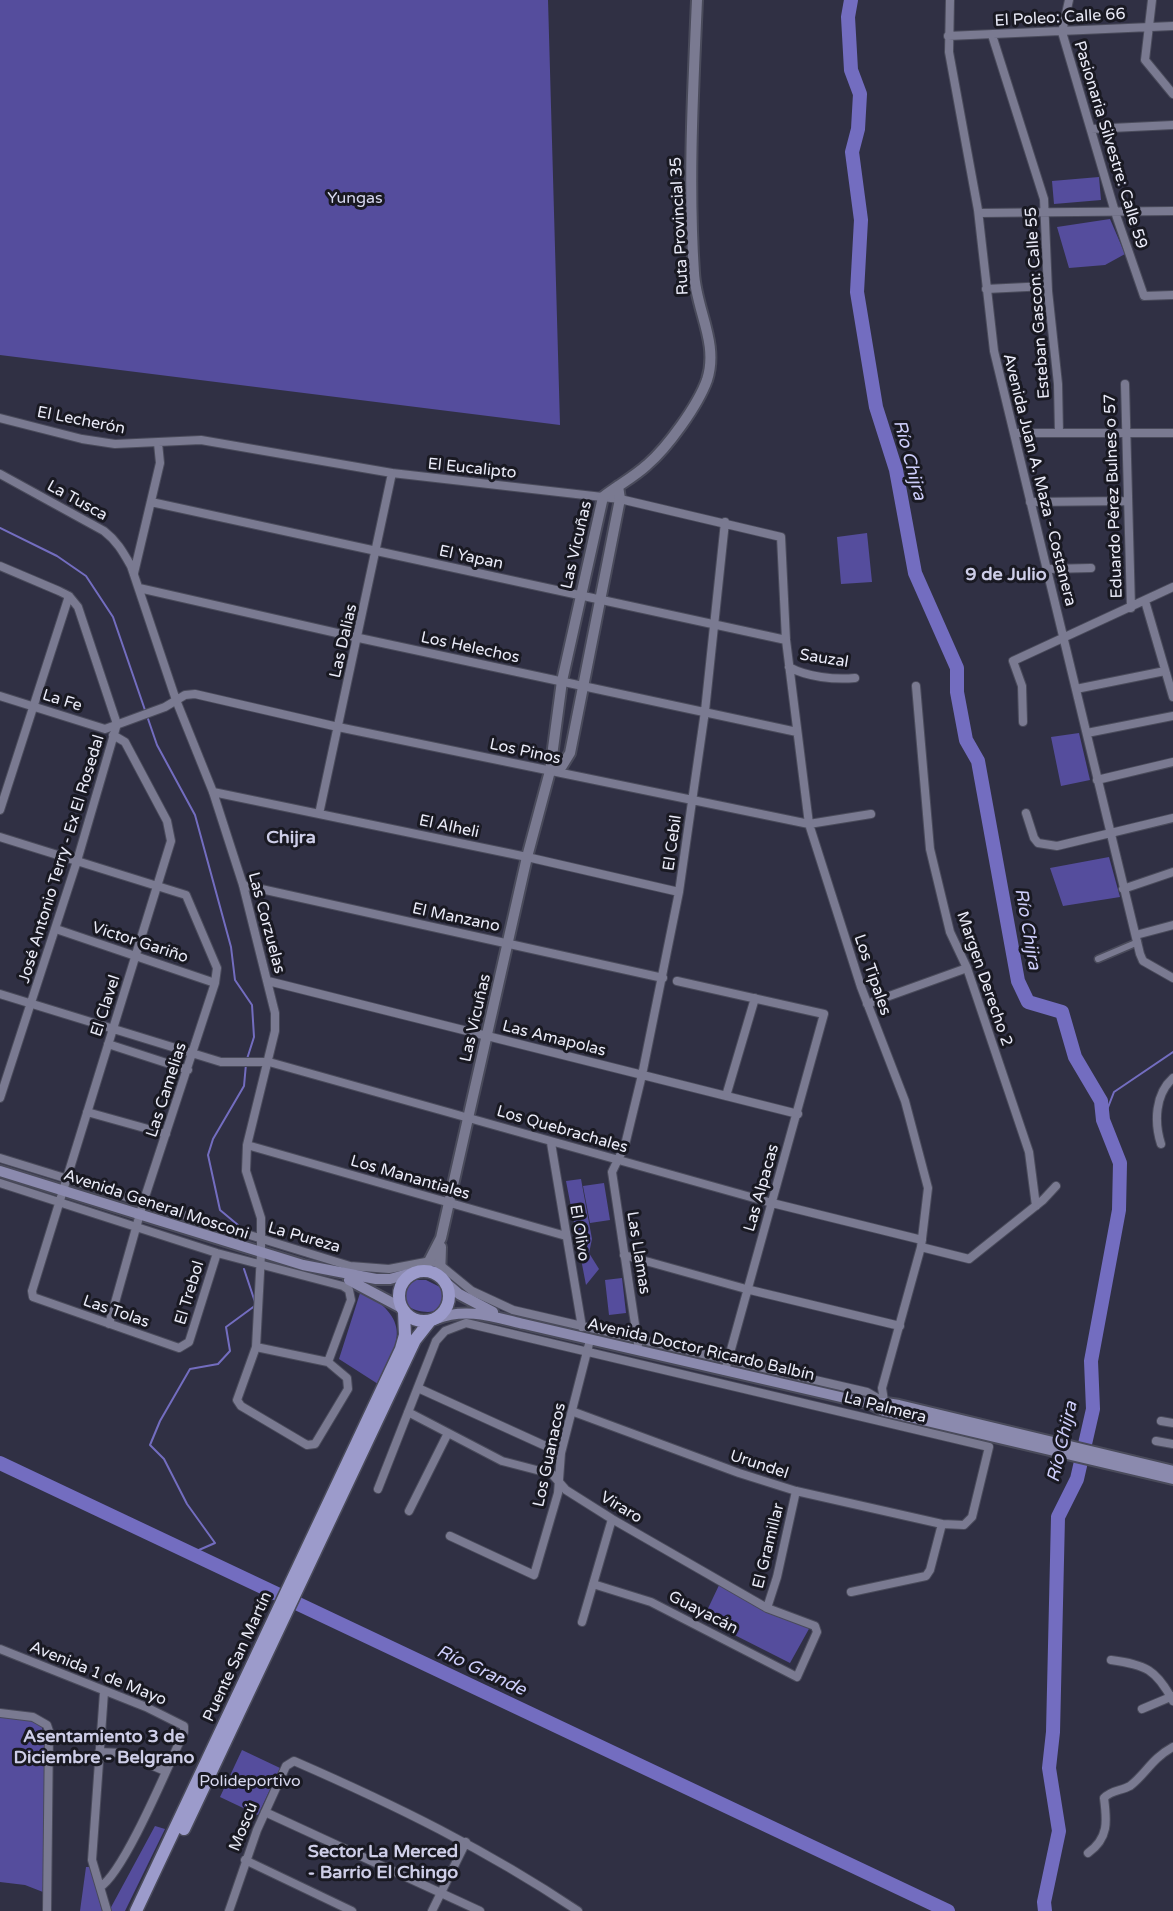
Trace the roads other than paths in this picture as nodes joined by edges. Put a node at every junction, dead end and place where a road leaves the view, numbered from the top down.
1 (697, 0) edge
2 (950, 0) edge
3 (1069, 0) edge
4 (1152, 0) edge
5 (1173, 26) edge
6 (1149, 28) junction
7 (1062, 32) junction
8 (992, 35) junction
9 (948, 36) junction
10 (1173, 94) edge
11 (1173, 125) edge
12 (1090, 129) junction
13 (1173, 211) edge
14 (1046, 212) junction
15 (1115, 212) junction
16 (979, 213) junction
17 (1047, 286) junction
18 (986, 289) junction
19 (1173, 296) edge
20 (1125, 384) dead end
21 (0, 418) edge
22 (1014, 433) junction
23 (1059, 433) junction
24 (1173, 433) edge
25 (1125, 434) junction
26 (158, 443) junction
27 (392, 473) junction
28 (0, 474) edge
29 (618, 486) junction
30 (603, 497) junction
31 (620, 500) junction
32 (1128, 501) junction
33 (151, 502) junction
34 (1030, 502) junction
35 (724, 522) junction
36 (781, 537) joint
37 (377, 552) junction
38 (0, 566) edge
39 (1091, 568) dead end
40 (1048, 569) junction
41 (134, 573) junction
42 (1173, 587) edge
43 (139, 588) junction
44 (581, 595) junction
45 (69, 596) junction
46 (142, 597) joint
47 (600, 599) junction
48 (1145, 601) junction
49 (1131, 608) junction
50 (715, 625) junction
51 (359, 638) junction
52 (786, 640) junction
53 (1064, 640) junction
54 (789, 667) junction
55 (1165, 671) junction
56 (855, 678) dead end
57 (562, 681) junction
58 (582, 686) junction
59 (916, 686) dead end
60 (1076, 689) junction
61 (0, 696) edge
62 (1173, 697) edge
63 (176, 700) junction
64 (33, 706) junction
65 (705, 711) junction
66 (1173, 716) edge
67 (1023, 722) dead end
68 (117, 724) junction
69 (555, 724) junction
70 (338, 727) junction
71 (575, 728) junction
72 (797, 732) junction
73 (1087, 733) junction
74 (113, 735) junction
75 (1173, 762) edge
76 (550, 771) junction
77 (1097, 780) junction
78 (213, 792) junction
79 (692, 801) junction
80 (0, 810) edge
81 (1026, 813) dead end
82 (319, 814) junction
83 (871, 814) dead end
84 (1173, 818) edge
85 (809, 824) junction
86 (1109, 834) junction
87 (0, 837) edge
88 (527, 857) junction
89 (77, 861) junction
90 (1173, 872) edge
91 (243, 885) junction
92 (158, 886) junction
93 (1123, 889) junction
94 (680, 892) junction
95 (1173, 925) edge
96 (56, 929) junction
97 (1137, 939) junction
98 (508, 943) junction
99 (137, 957) junction
100 (1098, 958) dead end
101 (967, 968) junction
102 (1172, 974) edge
103 (663, 978) junction
104 (268, 981) junction
105 (677, 981) dead end
106 (215, 983) junction
107 (0, 993) edge
108 (754, 998) junction
109 (31, 1003) junction
110 (867, 1004) junction
111 (113, 1028) junction
112 (487, 1036) junction
113 (108, 1044) junction
114 (194, 1053) junction
115 (269, 1062) junction
116 (188, 1070) junction
117 (642, 1075) junction
118 (1173, 1078) edge
119 (726, 1096) junction
120 (0, 1098) edge
121 (87, 1112) junction
122 (798, 1114) junction
123 (469, 1118) junction
124 (166, 1134) junction
125 (551, 1143) junction
126 (1161, 1144) dead end
127 (247, 1145) junction
128 (0, 1158) edge
129 (617, 1160) junction
130 (0, 1171) edge
131 (66, 1179) junction
132 (0, 1183) edge
133 (1056, 1186) dead end
134 (61, 1197) junction
135 (143, 1203) junction
136 (772, 1203) junction
137 (450, 1204) junction
138 (1036, 1206) junction
139 (138, 1222) junction
140 (566, 1236) junction
141 (261, 1240) junction
142 (922, 1244) junction
143 (217, 1253) junction
144 (261, 1254) junction
145 (624, 1255) junction
146 (303, 1265) junction
147 (261, 1266) junction
148 (433, 1271) junction
149 (746, 1289) junction
150 (33, 1297) joint
151 (402, 1310) junction
152 (433, 1320) junction
153 (109, 1324) junction
154 (524, 1324) junction
155 (900, 1326) junction
156 (582, 1327) junction
157 (639, 1339) junction
158 (590, 1340) junction
159 (189, 1342) joint
160 (256, 1347) junction
161 (637, 1351) junction
162 (587, 1354) junction
163 (666, 1357) junction
164 (328, 1362) junction
165 (727, 1365) junction
166 (663, 1370) junction
167 (418, 1388) junction
168 (809, 1390) junction
169 (807, 1402) junction
170 (885, 1407) junction
171 (408, 1412) junction
172 (574, 1412) junction
173 (1161, 1421) dead end
174 (1173, 1424) edge
175 (448, 1433) junction
176 (992, 1437) junction
177 (1156, 1441) dead end
178 (1173, 1444) edge
179 (561, 1453) junction
180 (355, 1457) junction
181 (1121, 1462) junction
182 (1173, 1471) edge
183 (1173, 1479) edge
184 (558, 1481) junction
185 (378, 1489) dead end
186 (796, 1491) junction
187 (409, 1511) dead end
188 (612, 1519) junction
189 (942, 1524) junction
190 (450, 1536) dead end
191 (593, 1584) junction
192 (851, 1592) dead end
193 (767, 1608) junction
194 (582, 1622) dead end
195 (817, 1632) joint
196 (0, 1649) edge
197 (1111, 1659) dead end
198 (104, 1692) junction
199 (1172, 1698) edge
200 (1142, 1709) dead end
201 (0, 1713) edge
202 (1173, 1747) edge
203 (99, 1752) junction
204 (165, 1771) junction
205 (265, 1812) junction
206 (466, 1842) junction
207 (1088, 1853) dead end
208 (245, 1860) junction
209 (100, 1887) junction
210 (441, 1893) junction
211 (142, 1909) edge
212 (47, 1911) edge
213 (107, 1911) edge
214 (229, 1911) edge
215 (352, 1911) edge
216 (432, 1911) edge
217 (480, 1911) edge
218 (578, 1911) edge

1 - 29 street, Ruta Provincial 35
2 - 9 street, Avenida Juan A. Maza - Costanera
3 - 7 street, Pasionaria Silvestre: Calle 59
4 - 6 street
5 - 6 street, El Poleo: Calle 66
6 - 7 street, El Poleo: Calle 66
6 - 10 street
7 - 8 street, El Poleo: Calle 66
7 - 12 street, Pasionaria Silvestre: Calle 59
8 - 9 street, El Poleo: Calle 66
8 - 14 street, Esteban Gascon: Calle 55
9 - 16 street, Avenida Juan A. Maza - Costanera
11 - 12 street
12 - 15 street, Pasionaria Silvestre: Calle 59
13 - 15 street
14 - 15 street
14 - 16 street
14 - 17 street, Esteban Gascon: Calle 55
15 - 19 street, Pasionaria Silvestre: Calle 59
16 - 18 street, Avenida Juan A. Maza - Costanera
17 - 18 street
17 - 23 street, Esteban Gascon: Calle 55
18 - 22 street, Avenida Juan A. Maza - Costanera
20 - 25 street, Eduardo Pérez Bulnes o 57
21 - 26 street, El Lecherón
22 - 23 street
22 - 34 street, Avenida Juan A. Maza - Costanera
23 - 25 street
24 - 25 street
25 - 32 street, Eduardo Pérez Bulnes o 57
26 - 27 street, El Eucalipto
26 - 33 street
27 - 30 street, El Eucalipto
27 - 37 street, Las Dalias
28 - 41 street, La Tusca
29 - 30 street, Las Vicuñas
29 - 31 street, Las Vicuñas
30 - 31 street, El Eucalipto
30 - 44 street, Las Vicuñas
31 - 35 street, El Eucalipto
31 - 47 street, Las Vicuñas
32 - 34 street
32 - 49 street, Eduardo Pérez Bulnes o 57
33 - 37 street, El Yapan
33 - 41 street
34 - 40 street, Avenida Juan A. Maza - Costanera
35 - 36 street, El Eucalipto
35 - 50 street, El Cebil
36 - 52 street, Los Tipales
37 - 44 street, El Yapan
37 - 51 street, Las Dalias
38 - 45 street
39 - 40 street
40 - 53 street, Avenida Juan A. Maza - Costanera
41 - 43 street, La Tusca
42 - 48 street
43 - 46 street, La Tusca
43 - 51 street, Los Helechos
44 - 47 street, El Yapan
44 - 57 street, Las Vicuñas
45 - 64 street
45 - 68 street, José Antonio Terry - Ex El Rosedal
46 - 63 street, Las Corzuelas
47 - 50 street, El Yapan
47 - 58 street, Las Vicuñas
48 - 49 street
48 - 55 street
49 - 53 street
50 - 52 street, El Yapan
50 - 65 street, El Cebil
51 - 57 street, Los Helechos
51 - 70 street, Las Dalias
52 - 54 street, Los Tipales
53 - 60 street, Avenida Juan A. Maza - Costanera
53 - 67 street
54 - 56 street, Sauzal
54 - 72 street, Los Tipales
55 - 60 street
55 - 62 street
57 - 58 street, Los Helechos
57 - 69 street, Las Vicuñas
58 - 65 street, Los Helechos
58 - 71 street, Las Vicuñas
59 - 101 street, Margen Derecho 2
60 - 73 street, Avenida Juan A. Maza - Costanera
61 - 64 street, La Fe
63 - 68 street, La Fe
63 - 70 street, Los Pinos
63 - 78 street, Las Corzuelas
64 - 68 street, La Fe
64 - 80 street
65 - 72 street, Los Helechos
65 - 79 street, El Cebil
66 - 73 street
68 - 74 street, José Antonio Terry - Ex El Rosedal
69 - 71 street
69 - 76 street, Las Vicuñas
70 - 76 street, Los Pinos
70 - 82 street, Las Dalias
71 - 76 street, Las Vicuñas
72 - 85 street, Los Tipales
73 - 77 street, Avenida Juan A. Maza - Costanera
74 - 89 street, José Antonio Terry - Ex El Rosedal
74 - 92 street, El Clavel
75 - 77 street
76 - 79 street, Los Pinos
76 - 88 street, Las Vicuñas
77 - 86 street, Avenida Juan A. Maza - Costanera
78 - 82 street, El Alheli
78 - 91 street, Las Corzuelas
79 - 85 street, Los Pinos
79 - 94 street, El Cebil
81 - 86 street
82 - 88 street, El Alheli
83 - 85 street, Los Pinos
84 - 86 street
85 - 110 street, Los Tipales
86 - 93 street, Avenida Juan A. Maza - Costanera
87 - 89 street, Las Camelias
88 - 94 street, El Alheli
88 - 98 street, Las Vicuñas
89 - 92 street, Las Camelias
89 - 96 street, José Antonio Terry - Ex El Rosedal
90 - 93 street
91 - 98 street, El Manzano
91 - 104 street, Las Corzuelas
92 - 99 street, El Clavel
92 - 106 street, Las Camelias
93 - 97 street, Avenida Juan A. Maza - Costanera
94 - 103 street, El Cebil
95 - 97 street
96 - 99 street, Victor Gariño
96 - 109 street, José Antonio Terry - Ex El Rosedal
97 - 100 street
97 - 102 street, Avenida Juan A. Maza - Costanera
98 - 103 street, El Manzano
98 - 112 street, Las Vicuñas
99 - 106 street, Victor Gariño
99 - 111 street, El Clavel
101 - 110 street
101 - 138 street, Margen Derecho 2
103 - 117 street, El Cebil
104 - 112 street, Las Amapolas
104 - 115 street, Las Corzuelas
105 - 108 street
106 - 114 street, Las Camelias
107 - 109 street, Los Quebrachales
108 - 119 street
108 - 122 street, Las Alpacas
109 - 111 street, Los Quebrachales
109 - 120 street, José Antonio Terry - Ex El Rosedal
110 - 142 street, Los Tipales
111 - 113 street, El Clavel
111 - 114 street, Los Quebrachales
112 - 117 street, Las Amapolas
112 - 123 street, Las Vicuñas
113 - 116 street
113 - 121 street, El Clavel
114 - 115 street, Los Quebrachales
114 - 116 street, Las Camelias
115 - 123 street, Los Quebrachales
115 - 127 street, Las Corzuelas
116 - 124 street, Las Camelias
117 - 119 street, Las Amapolas
117 - 129 street, El Cebil
118 - 126 street
119 - 122 street, Las Amapolas
121 - 124 street
121 - 131 street, El Clavel
122 - 136 street, Las Alpacas
123 - 125 street, Los Quebrachales
123 - 137 street, Las Vicuñas
124 - 135 street, Las Camelias
125 - 129 street, Los Quebrachales
125 - 140 street, El Olivo
127 - 137 street, Los Manantiales
127 - 141 street, Las Corzuelas
128 - 131 street, La Pureza
129 - 136 street, Los Quebrachales
129 - 145 street, Las Llamas
130 - 134 main road, Avenida General Mosconi
131 - 134 street, El Clavel
131 - 135 street, La Pureza
132 - 134 street
133 - 138 street
134 - 139 main road, Avenida General Mosconi
134 - 150 street, El Clavel
135 - 139 street, Las Camelias
135 - 141 street, La Pureza
136 - 142 street, Los Quebrachales
136 - 149 street, Las Alpacas
137 - 140 street, Los Manantiales
137 - 148 street, Las Vicuñas
138 - 142 street, Los Quebrachales
139 - 143 street
139 - 144 main road, Avenida General Mosconi
139 - 153 street, Las Camelias
140 - 156 street, El Olivo
141 - 144 street, Las Corzuelas
141 - 148 street, La Pureza
142 - 155 street, Los Tipales
143 - 147 street
143 - 159 street, El Trebol
144 - 146 main road, Avenida General Mosconi
144 - 147 street, Las Corzuelas
145 - 149 street
145 - 157 street, Las Llamas
146 - 148 main road
146 - 151 main road
147 - 160 street, Las Corzuelas
147 - 164 street
148 - 151 main road
148 - 152 main road
148 - 154 main road
148 - 156 street
149 - 155 street
149 - 165 street, Las Alpacas
150 - 153 street, Las Tolas
151 - 152 main road
151 - 180 main road
152 - 154 main road
152 - 180 main road
153 - 159 street, Las Tolas
154 - 158 main road, Avenida Doctor Ricardo Balbín
155 - 170 street, Los Tipales
156 - 157 street
157 - 161 street, Las Llamas
157 - 165 street
158 - 161 main road, Avenida Doctor Ricardo Balbín
158 - 162 street, Los Guanacos
160 - 164 street
160 - 164 street, Las Corzuelas
161 - 163 main road, Avenida Doctor Ricardo Balbín
162 - 166 street, La Palmera
162 - 167 street, La Palmera
162 - 172 street, Los Guanacos
163 - 165 main road, Avenida Doctor Ricardo Balbín
163 - 166 street
165 - 168 main road, Avenida Doctor Ricardo Balbín
165 - 170 street
166 - 169 street, La Palmera
167 - 171 street
167 - 179 street
168 - 169 street
168 - 170 main road, Avenida Doctor Ricardo Balbín
169 - 176 street, La Palmera
170 - 176 main road, Avenida Doctor Ricardo Balbín
171 - 175 street, Viraro
171 - 185 street
172 - 179 street, Los Guanacos
172 - 186 street, Urundel
173 - 174 street
175 - 184 street, Viraro
175 - 187 street
176 - 181 main road, Avenida Doctor Ricardo Balbín
176 - 189 street
177 - 178 street
179 - 184 street, Los Guanacos
180 - 211 main road, Puente San Martín
181 - 182 main road, Avenida Doctor Ricardo Balbín
181 - 183 main road, Avenida Doctor Ricardo Balbín
184 - 188 street, Viraro
184 - 190 street, Los Guanacos
186 - 189 street, Urundel
186 - 193 street, El Gramillar
188 - 191 street
188 - 193 street, Viraro
189 - 192 street
191 - 194 street
191 - 195 street, Guayacán
193 - 195 street, Viraro
196 - 198 street, Avenida 1 de Mayo
197 - 199 street
198 - 203 street
198 - 204 street, Avenida 1 de Mayo
199 - 200 street
201 - 212 street
202 - 207 street
203 - 204 street
203 - 209 street
204 - 209 street
205 - 206 street, Moscú
205 - 208 street, Moscú
205 - 210 street
206 - 210 street
206 - 218 street
208 - 214 street, Moscú
208 - 215 street
209 - 213 street
210 - 216 street
210 - 217 street

